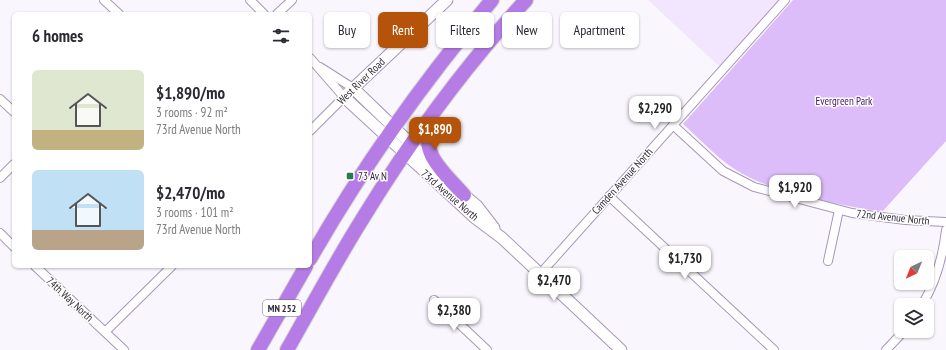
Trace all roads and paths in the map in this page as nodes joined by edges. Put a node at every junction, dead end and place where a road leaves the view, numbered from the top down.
1 (104, 0) edge
2 (250, 0) edge
3 (292, 0) edge
4 (447, 0) edge
5 (492, 0) edge
6 (526, 0) edge
7 (785, 0) edge
8 (117, 12) edge
9 (262, 12) edge
10 (279, 12) edge
11 (312, 60) edge
12 (316, 64) junction
13 (353, 88) junction
14 (344, 98) junction
15 (0, 99) edge
16 (12, 110) edge
17 (431, 116) junction
18 (673, 125) junction
19 (312, 128) edge
20 (389, 132) junction
21 (408, 150) junction
22 (12, 166) edge
23 (0, 178) edge
24 (464, 195) junction
25 (609, 196) junction
26 (839, 210) junction
27 (946, 222) edge
28 (946, 230) edge
29 (0, 233) edge
30 (502, 238) junction
31 (12, 244) edge
32 (312, 256) edge
33 (828, 261) dead end
34 (37, 268) edge
35 (170, 268) edge
36 (305, 268) edge
37 (540, 274) junction
38 (926, 298) edge
39 (434, 300) dead end
40 (105, 332) junction
41 (897, 338) edge
42 (124, 350) edge
43 (258, 350) edge
44 (287, 350) edge
45 (487, 350) edge
46 (621, 350) edge
47 (774, 350) edge
48 (886, 350) edge

1 - 8 street
2 - 9 street
3 - 10 street
4 - 13 street, West River Road
5 - 20 highway
6 - 17 highway, MN 252
7 - 18 street, Camden Avenue North
11 - 12 street, 73rd Avenue North
12 - 13 street, 73rd Avenue North
12 - 14 street, 73rd Avenue North
13 - 14 street, West River Road
13 - 20 street, 73rd Avenue North
14 - 19 street, West River Road
14 - 20 street, 73rd Avenue North
15 - 16 street
17 - 21 highway, MN 252
17 - 24 highway
18 - 25 street, Camden Avenue North
18 - 26 street, 72nd Avenue North
20 - 21 street, 73rd Avenue North
20 - 32 highway
21 - 24 street, 73rd Avenue North
21 - 30 street, 73rd Avenue North
21 - 44 highway, MN 252
22 - 23 street
24 - 30 street, 73rd Avenue North
25 - 37 street, Camden Avenue North
25 - 47 street
26 - 27 street, 72nd Avenue North
26 - 33 street
28 - 38 street
29 - 31 street
30 - 37 street, 73rd Avenue North
34 - 40 street, 74th Way North
35 - 40 street
36 - 43 highway, MN 252
37 - 46 street, 73rd Avenue North
39 - 45 street
40 - 42 street, 74th Way North
41 - 48 street

